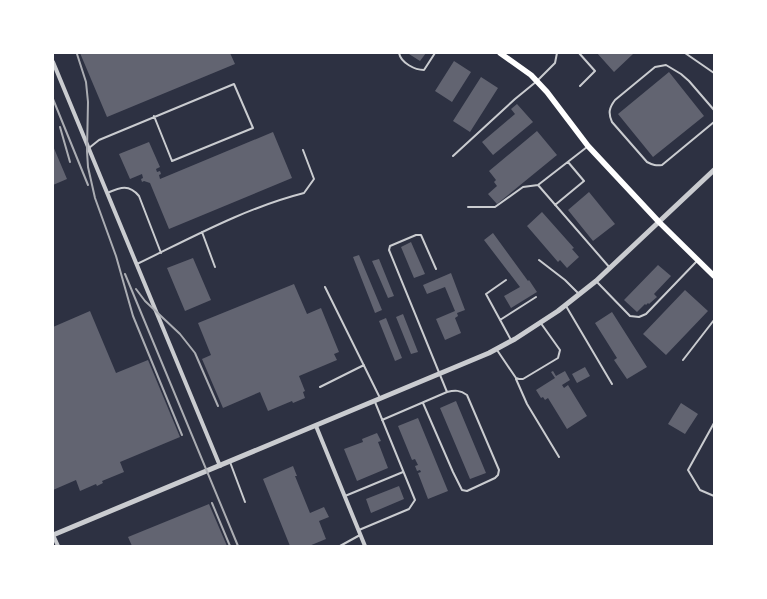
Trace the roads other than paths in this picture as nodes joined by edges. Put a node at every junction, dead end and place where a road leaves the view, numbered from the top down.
1 (399, 53) edge
2 (435, 53) edge
3 (500, 53) edge
4 (557, 53) edge
5 (570, 53) edge
6 (579, 53) edge
7 (685, 53) edge
8 (53, 62) edge
9 (714, 73) edge
10 (537, 82) junction
11 (580, 86) dead end
12 (714, 110) edge
13 (154, 116) junction
14 (714, 122) edge
15 (588, 146) junction
16 (88, 148) junction
17 (303, 150) dead end
18 (453, 156) dead end
19 (568, 162) junction
20 (714, 170) edge
21 (538, 185) junction
22 (108, 193) junction
23 (555, 205) junction
24 (468, 207) dead end
25 (659, 222) junction
26 (202, 232) junction
27 (161, 252) junction
28 (539, 260) dead end
29 (697, 260) junction
30 (137, 264) junction
31 (215, 267) dead end
32 (436, 269) dead end
33 (610, 269) junction
34 (714, 276) edge
35 (506, 280) dead end
36 (596, 281) junction
37 (325, 287) dead end
38 (580, 295) junction
39 (536, 297) dead end
40 (566, 305) junction
41 (500, 320) junction
42 (714, 320) edge
43 (540, 322) junction
44 (512, 341) junction
45 (497, 349) junction
46 (683, 360) dead end
47 (364, 365) junction
48 (440, 374) junction
49 (516, 378) junction
50 (612, 384) dead end
51 (320, 387) dead end
52 (447, 392) junction
53 (381, 399) junction
54 (374, 402) junction
55 (423, 403) junction
56 (382, 420) junction
57 (714, 423) edge
58 (316, 426) junction
59 (559, 458) dead end
60 (230, 462) junction
61 (220, 466) junction
62 (403, 472) junction
63 (345, 496) junction
64 (714, 496) edge
65 (245, 502) dead end
66 (360, 533) junction
67 (53, 535) edge
68 (58, 546) edge
69 (340, 546) edge
70 (365, 546) edge

1 - 2 lane
3 - 10 main road
4 - 10 lane
5 - 6 lane
6 - 11 lane
7 - 9 lane
8 - 16 street
10 - 15 main road
10 - 18 lane
12 - 14 lane
13 - 13 lane
13 - 16 lane
15 - 19 lane
15 - 25 main road
16 - 22 street
17 - 26 lane
19 - 21 lane
19 - 23 lane
20 - 25 street
21 - 23 lane
21 - 24 lane
22 - 27 lane
22 - 30 street
23 - 33 lane
25 - 29 main road
25 - 33 street
26 - 27 lane
26 - 31 lane
27 - 30 lane
28 - 38 lane
29 - 34 main road
29 - 36 lane
30 - 61 street
32 - 48 lane
33 - 36 street
35 - 41 lane
36 - 38 street
37 - 47 lane
38 - 40 street
39 - 41 lane
40 - 43 street
40 - 50 lane
41 - 44 lane
42 - 46 lane
43 - 44 street
43 - 49 lane
44 - 45 street
45 - 48 street
45 - 49 lane
47 - 51 lane
47 - 53 lane
48 - 52 lane
48 - 53 street
49 - 59 lane
52 - 55 lane
52 - 55 lane
53 - 54 street
54 - 56 lane
54 - 58 street
55 - 56 lane
56 - 62 lane
57 - 64 lane
58 - 60 street
58 - 63 street
60 - 61 street
60 - 65 lane
61 - 67 street
62 - 63 lane
62 - 66 lane
63 - 66 street
66 - 69 lane
66 - 70 street
67 - 68 street

